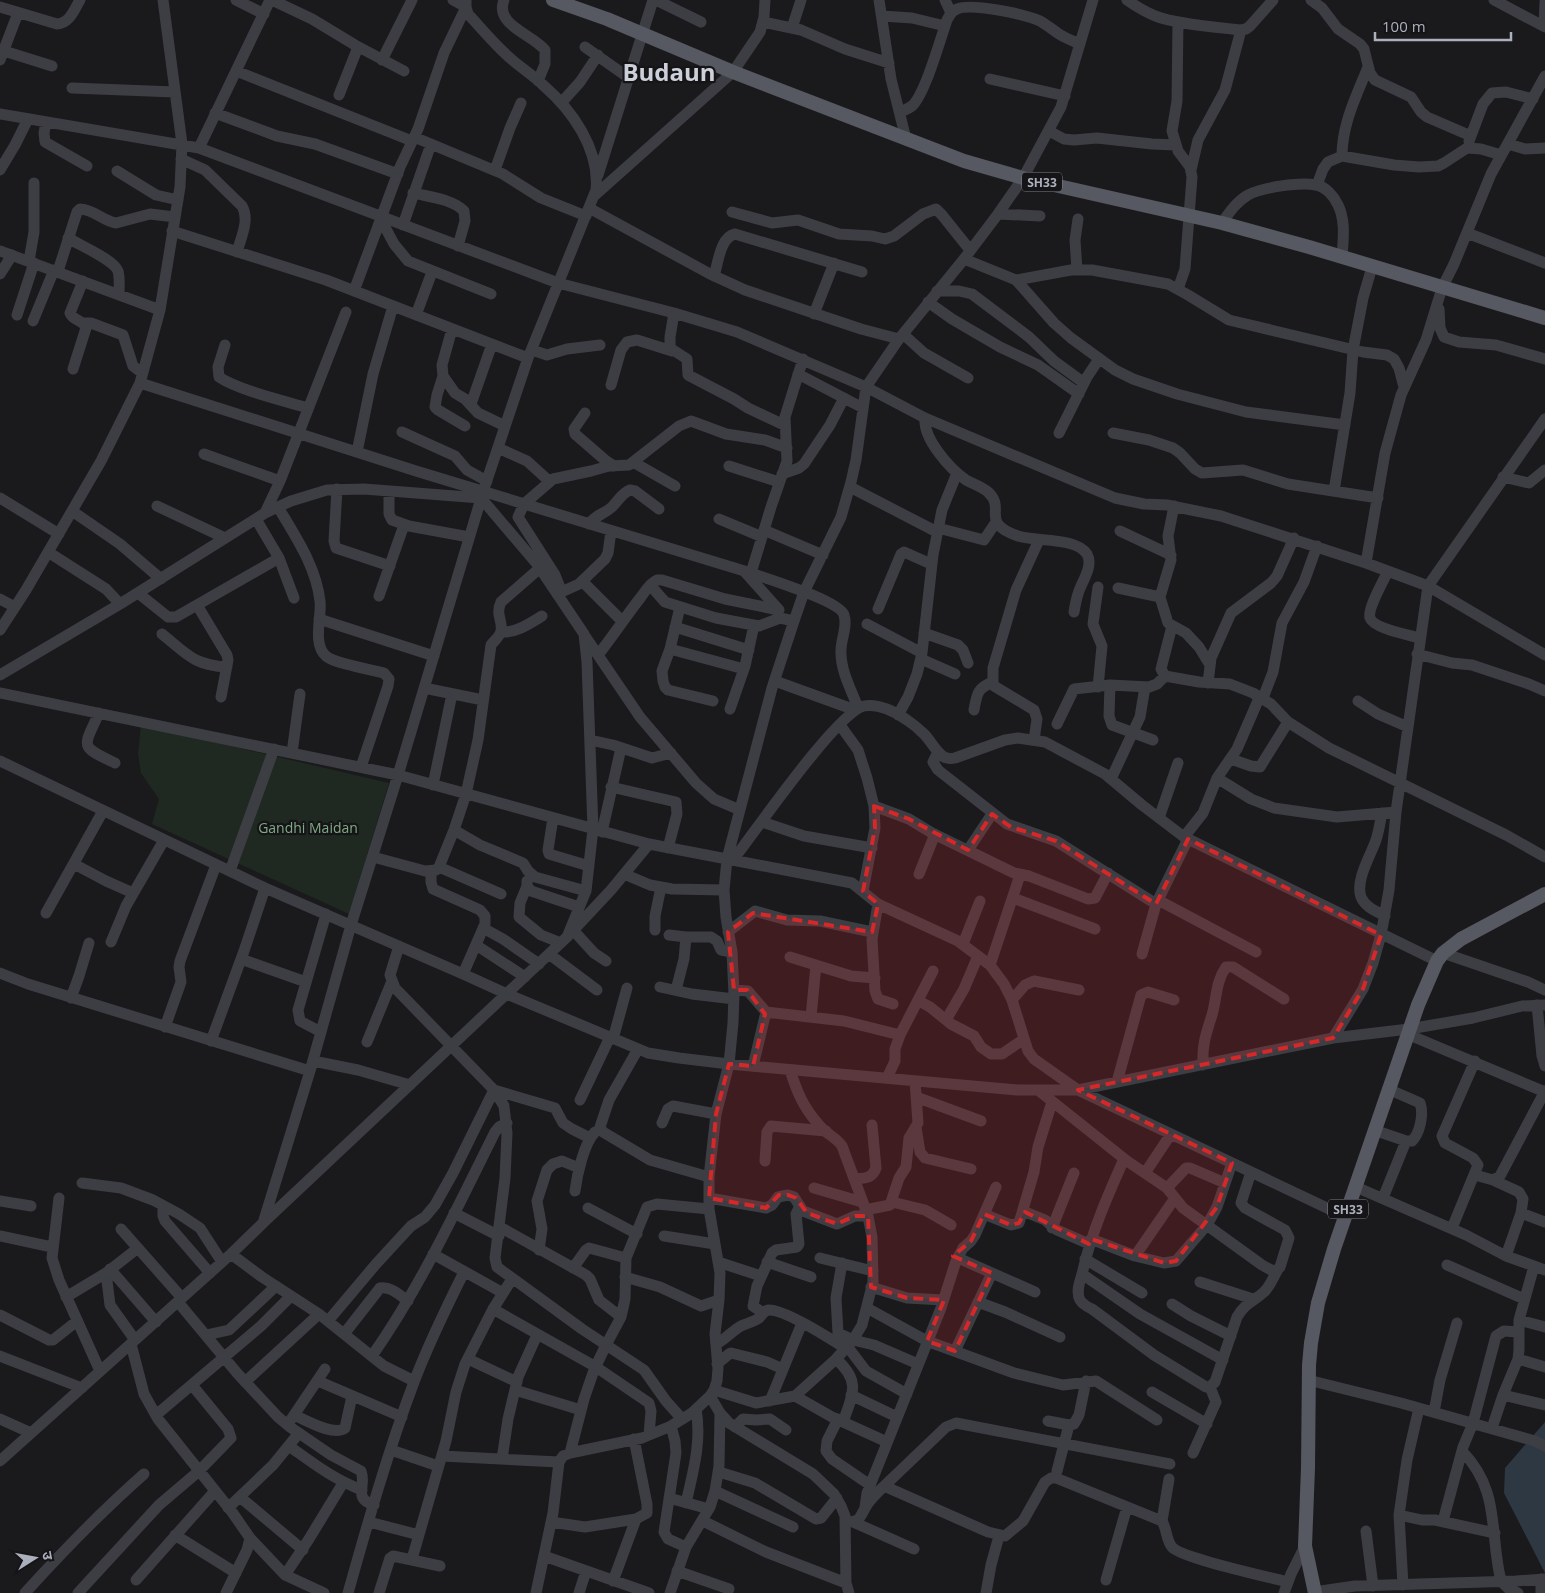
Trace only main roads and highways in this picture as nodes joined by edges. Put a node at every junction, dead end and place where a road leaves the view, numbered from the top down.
1 (553, 0) edge
2 (1545, 318) edge
3 (1545, 894) edge
4 (1315, 1592) edge

1 - 2 main road, SH33
3 - 4 main road, SH33

